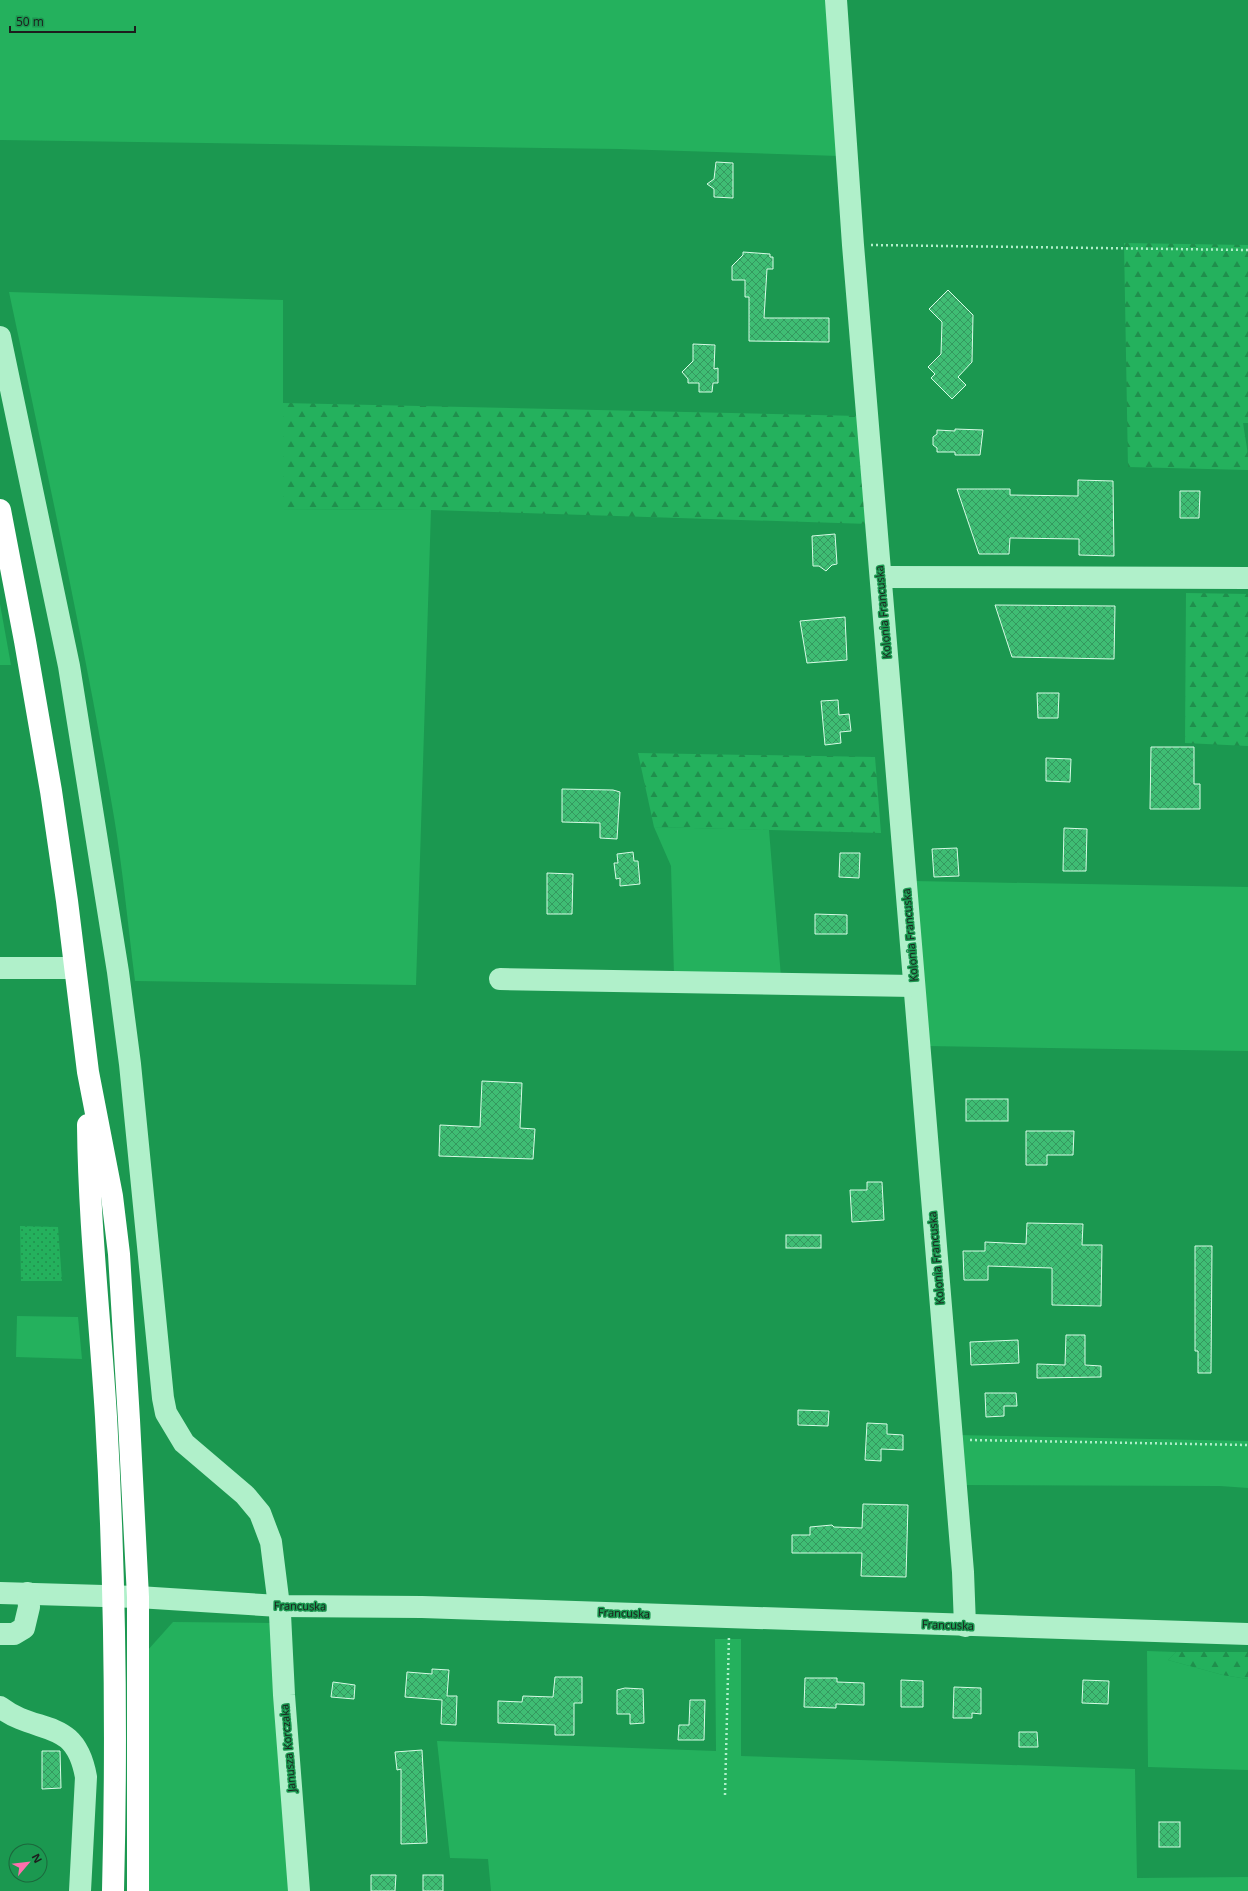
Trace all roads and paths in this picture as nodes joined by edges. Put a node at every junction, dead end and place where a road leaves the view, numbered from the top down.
1 (836, 0) edge
2 (853, 245) junction
3 (1248, 250) edge
4 (0, 337) edge
5 (0, 510) edge
6 (880, 577) junction
7 (1248, 578) edge
8 (0, 968) edge
9 (75, 968) junction
10 (500, 979) dead end
11 (914, 986) junction
12 (88, 1072) junction
13 (951, 1439) junction
14 (1248, 1445) edge
15 (0, 1593) edge
16 (28, 1593) junction
17 (113, 1596) junction
18 (138, 1597) junction
19 (279, 1606) junction
20 (730, 1616) junction
21 (965, 1626) junction
22 (0, 1634) edge
23 (1248, 1634) edge
24 (0, 1707) edge
25 (725, 1795) dead end
26 (80, 1891) edge
27 (113, 1891) edge
28 (138, 1891) edge
29 (299, 1891) edge

1 - 2 street, Kolonia Francuska
2 - 3 path
2 - 6 street, Kolonia Francuska
4 - 19 street, Janusza Korczaka
5 - 9 highway
6 - 7 street
6 - 11 street, Kolonia Francuska
8 - 9 street
9 - 12 highway
10 - 11 street
11 - 13 street, Kolonia Francuska
12 - 17 highway
12 - 18 highway
13 - 14 path
13 - 21 street, Kolonia Francuska
15 - 16 street, Francuska
16 - 17 street, Francuska
16 - 22 street
17 - 18 street, Francuska
17 - 27 highway
18 - 19 street, Francuska
18 - 28 highway
19 - 20 street, Francuska
19 - 29 street, Janusza Korczaka
20 - 21 street, Francuska
20 - 25 path
21 - 23 street, Francuska
24 - 26 street

